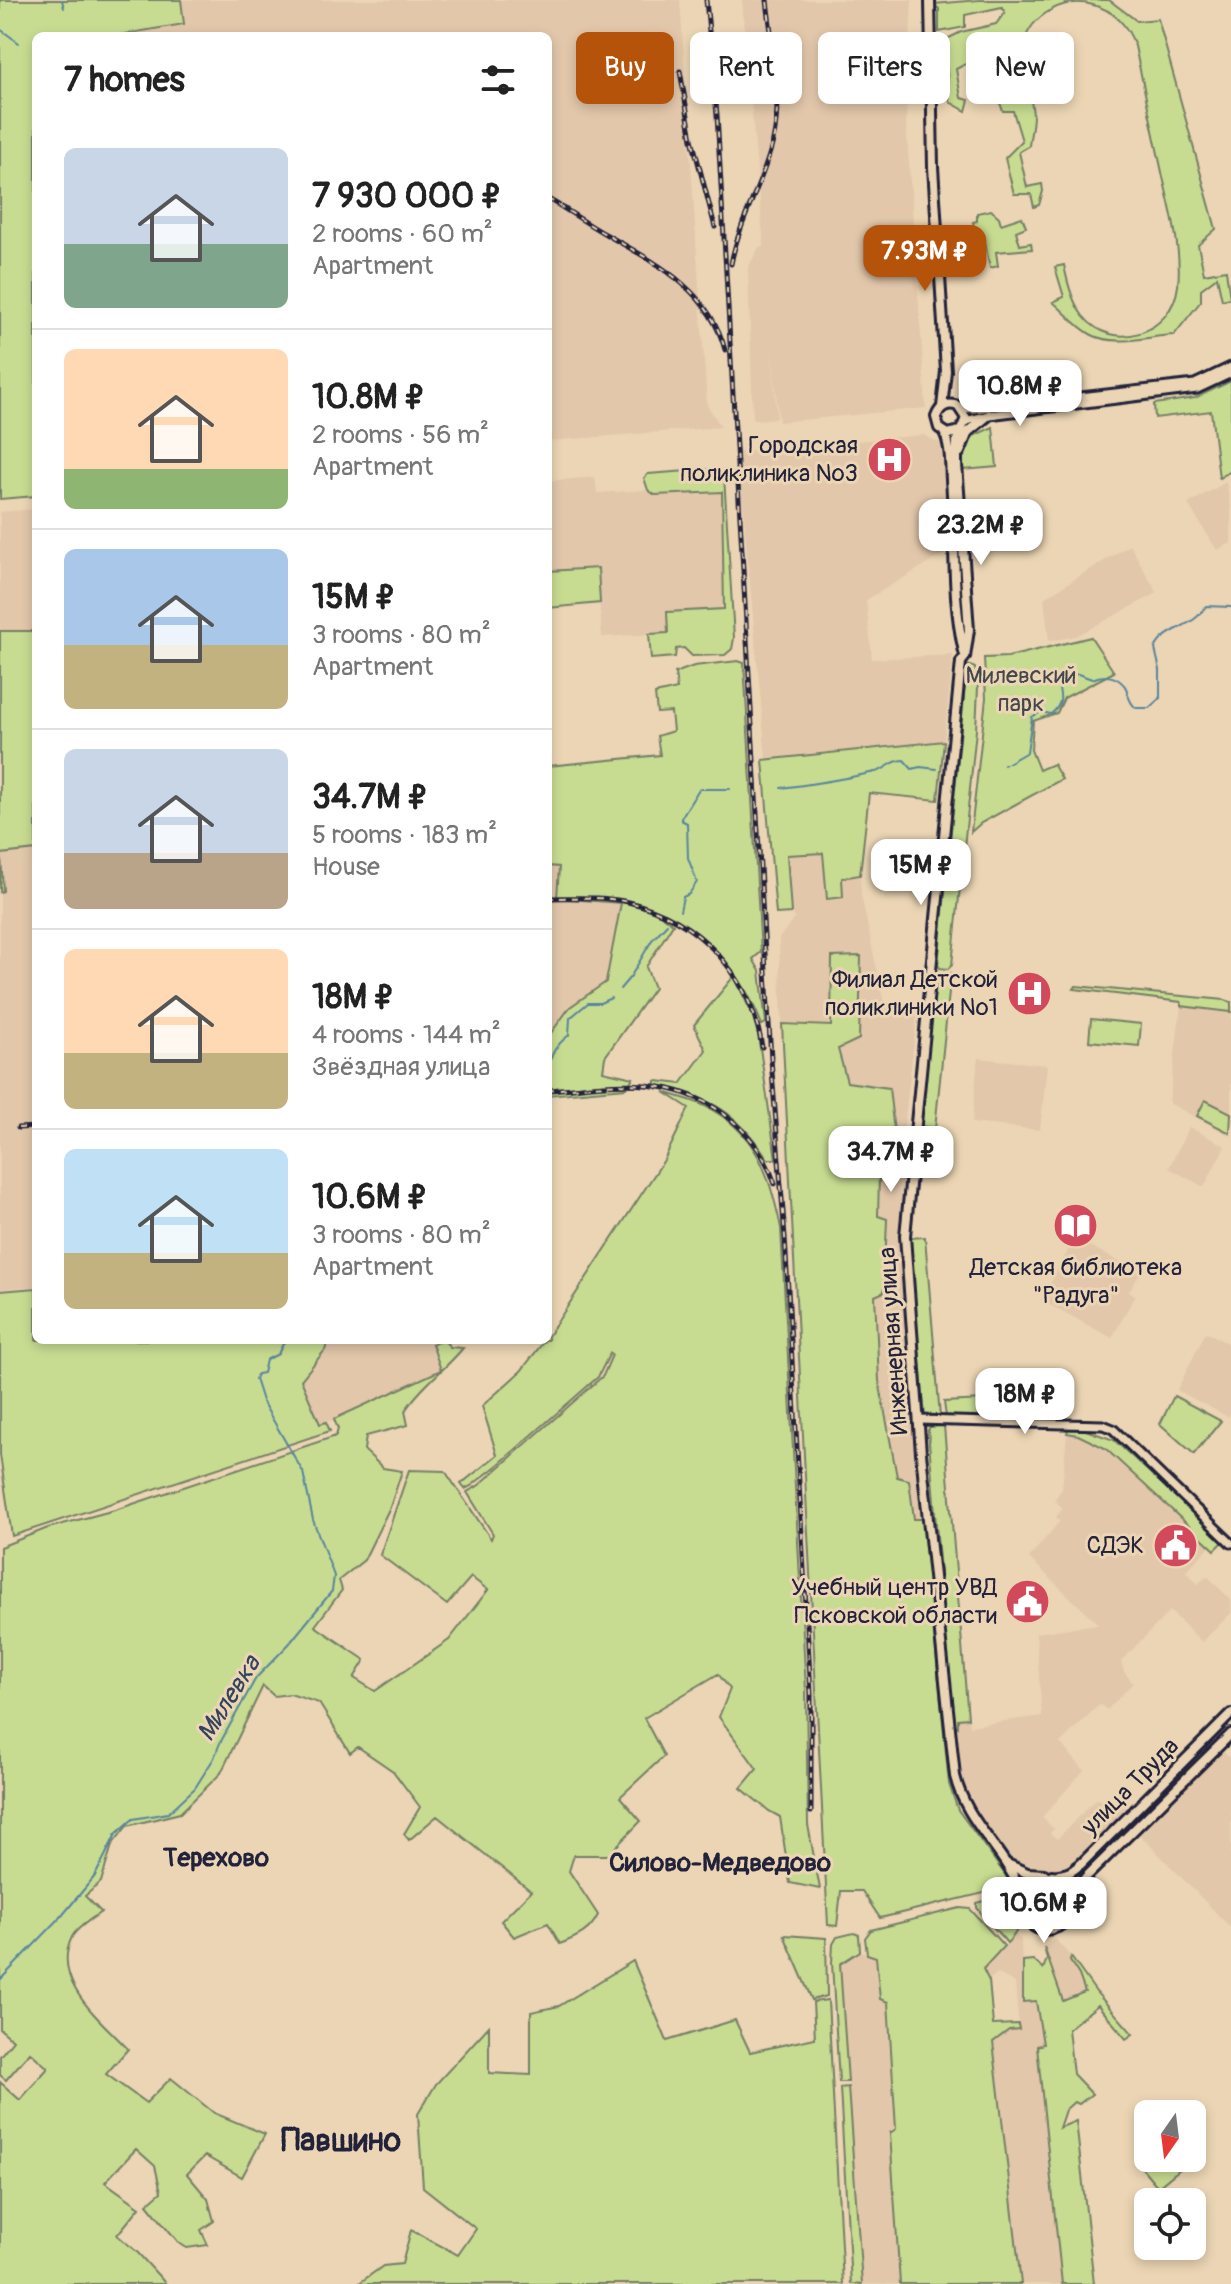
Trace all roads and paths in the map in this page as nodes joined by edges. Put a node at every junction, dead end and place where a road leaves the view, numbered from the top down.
1 (930, 0) edge
2 (1231, 370) edge
3 (946, 371) junction
4 (942, 407) junction
5 (959, 407) junction
6 (989, 415) junction
7 (966, 421) junction
8 (960, 431) junction
9 (944, 432) junction
10 (957, 464) junction
11 (958, 627) junction
12 (969, 630) junction
13 (965, 657) junction
14 (919, 1420) junction
15 (1231, 1543) edge
16 (1231, 1714) edge
17 (1231, 1734) edge
18 (1007, 1864) junction
19 (1049, 1875) junction
20 (1074, 1893) junction
21 (1022, 1897) junction

1 - 3 main road, Инженерная улица
2 - 5 street
2 - 6 street
3 - 4 main road, Инженерная улица
3 - 5 main road, Инженерная улица
4 - 5 main road
4 - 9 main road, Инженерная улица
5 - 7 main road, Инженерная улица
6 - 7 street
6 - 10 main road
7 - 8 main road, Инженерная улица
8 - 9 main road
8 - 10 main road, Инженерная улица
9 - 11 main road, Инженерная улица
10 - 12 main road, Инженерная улица
11 - 12 main road
11 - 13 main road, Инженерная улица
12 - 13 main road, Инженерная улица
13 - 14 main road, Инженерная улица
14 - 15 street
14 - 18 main road, Инженерная улица
16 - 19 main road, улица Труда
17 - 20 main road, улица Труда
18 - 19 main road
18 - 21 main road, Инженерная улица
19 - 20 main road
19 - 21 main road
20 - 21 main road, Инженерная улица

